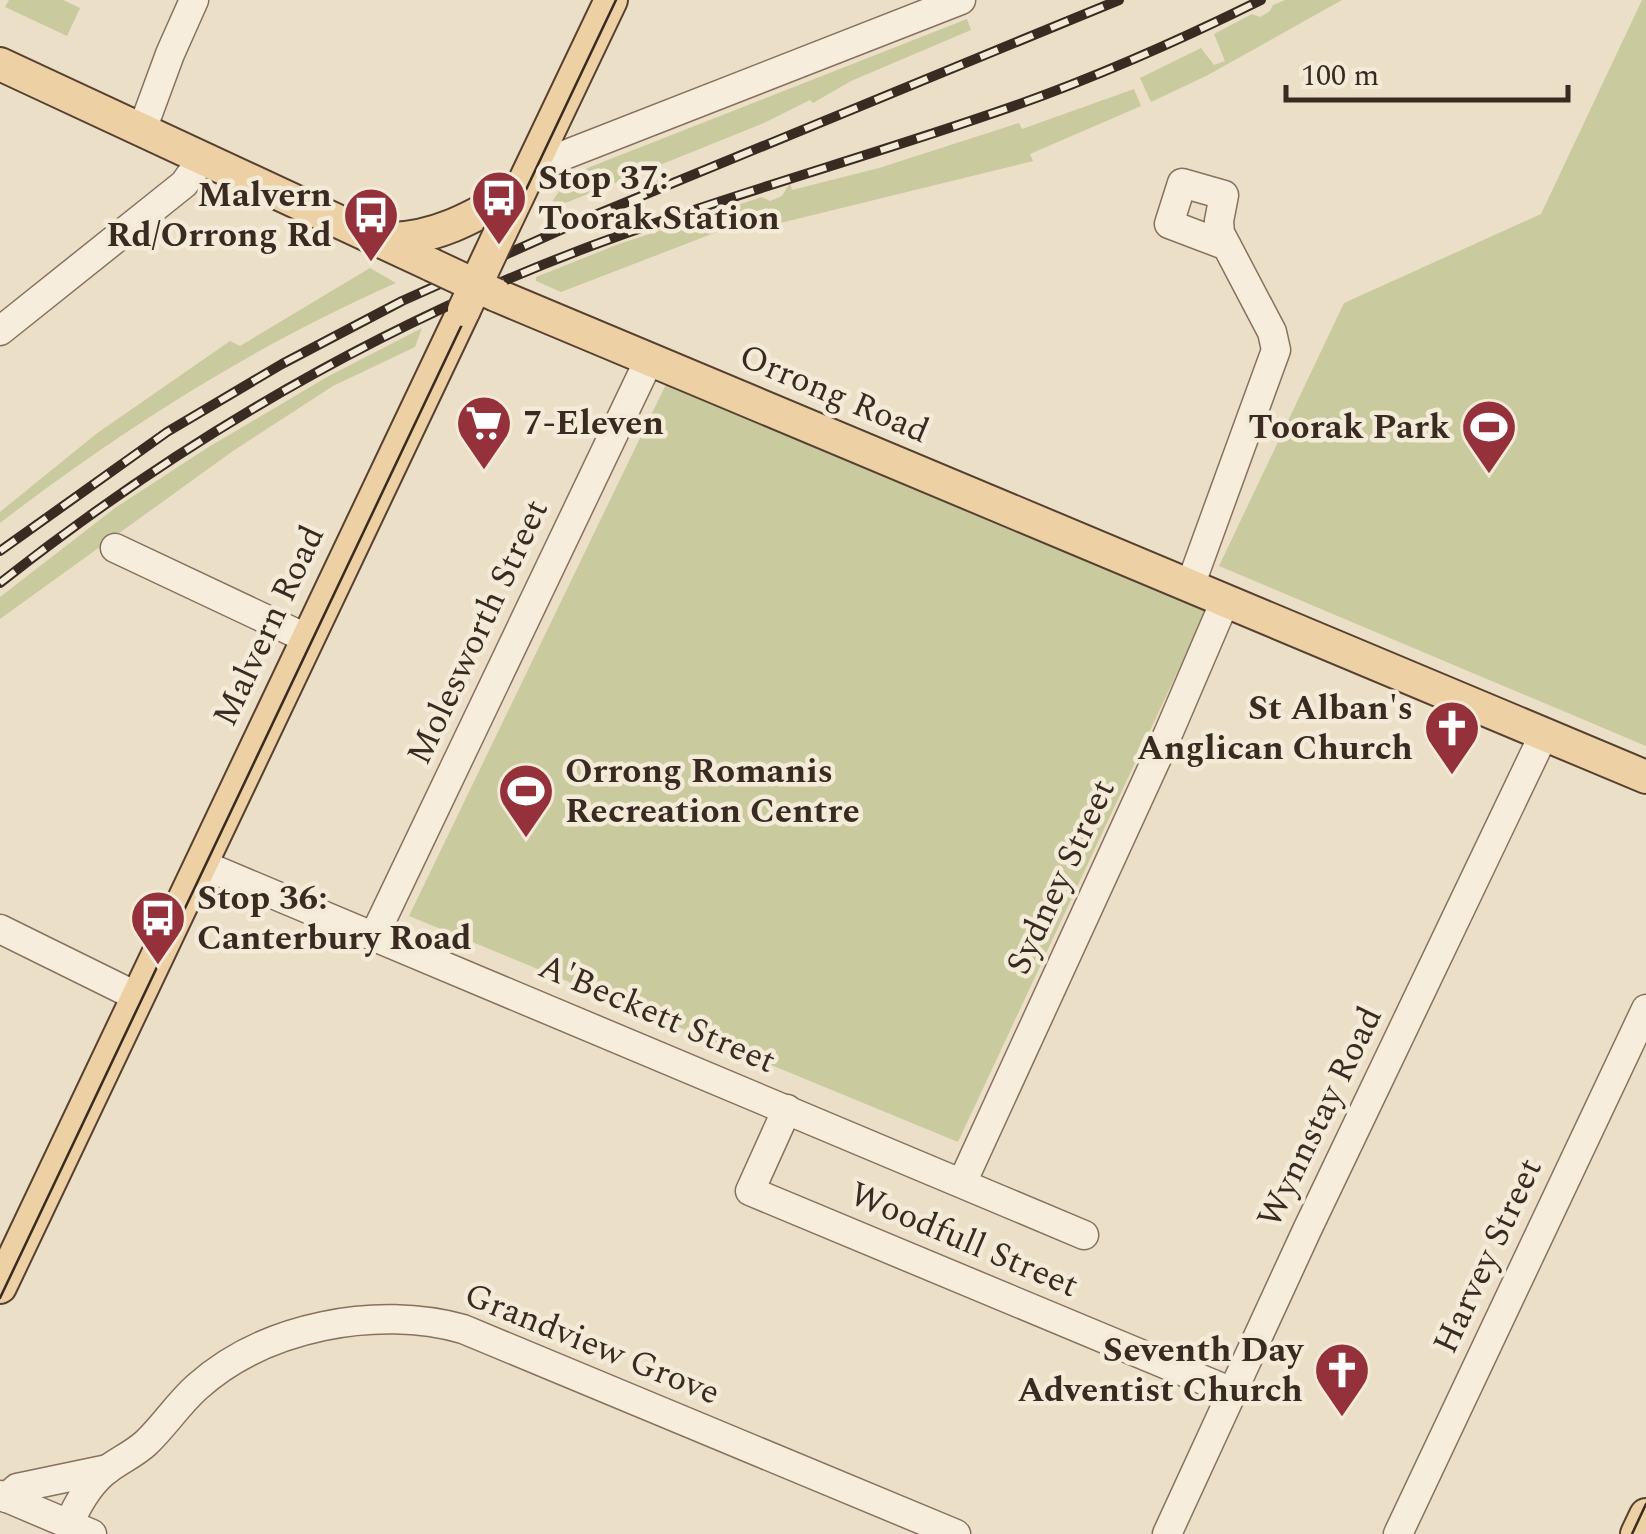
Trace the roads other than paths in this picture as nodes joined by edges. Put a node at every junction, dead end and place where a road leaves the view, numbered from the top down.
1 (194, 0) edge
2 (611, 0) edge
3 (961, 0) edge
4 (0, 64) edge
5 (142, 130) junction
6 (539, 151) junction
7 (202, 158) junction
8 (520, 190) junction
9 (1217, 235) dead end
10 (374, 239) junction
11 (478, 296) junction
12 (0, 331) edge
13 (649, 360) junction
14 (115, 548) dead end
15 (1190, 586) junction
16 (1225, 601) junction
17 (308, 638) junction
18 (1544, 734) junction
19 (1646, 777) edge
20 (201, 864) junction
21 (0, 929) edge
22 (374, 936) junction
23 (138, 997) junction
24 (1646, 1009) edge
25 (787, 1109) junction
26 (962, 1183) junction
27 (1084, 1235) dead end
28 (0, 1287) edge
29 (1232, 1392) junction
30 (108, 1469) junction
31 (3, 1497) edge
32 (1646, 1515) edge
33 (80, 1529) edge
34 (956, 1534) edge
35 (1167, 1534) edge
36 (1398, 1534) edge
37 (1637, 1534) edge

1 - 5 street
2 - 6 main road, Malvern Road
3 - 6 street
4 - 5 main road, Orrong Road
5 - 7 main road, Orrong Road
6 - 8 main road, Malvern Road
7 - 10 main road, Orrong Road
7 - 12 street
8 - 10 main road
8 - 11 main road, Malvern Road, bridge
9 - 15 street
10 - 11 main road, Orrong Road, bridge
11 - 13 main road, Orrong Road
11 - 17 main road, Malvern Road
13 - 15 main road, Orrong Road
13 - 22 street, Molesworth Street
14 - 17 street
15 - 16 main road, Orrong Road
16 - 18 main road, Orrong Road
16 - 26 street, Sydney Street
17 - 20 main road, Malvern Road
18 - 19 main road, Orrong Road
18 - 29 street, Wynnstay Road
20 - 22 street, A'Beckett Street
20 - 23 main road, Malvern Road
21 - 23 street
22 - 25 street, A'Beckett Street
23 - 28 main road, Malvern Road
24 - 36 street, Harvey Street
25 - 26 street, A'Beckett Street
25 - 29 street, Woodfull Street
26 - 27 street, A'Beckett Street
29 - 35 street, Wynnstay Road
30 - 31 street, Grandview Grove
30 - 33 street, Grandview Grove
30 - 34 street, Grandview Grove
31 - 33 street
32 - 37 main road

